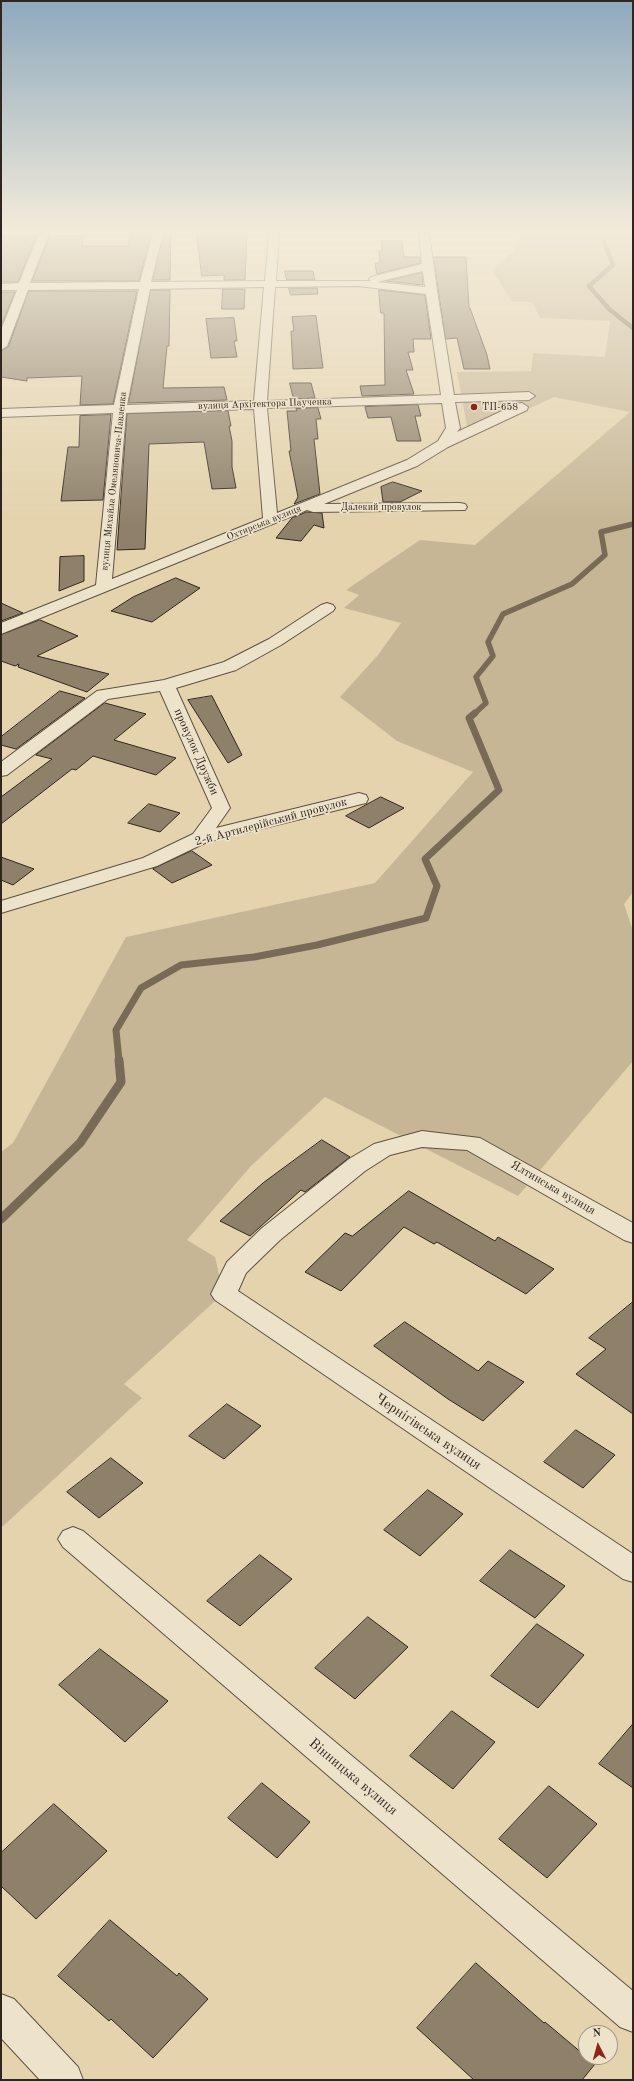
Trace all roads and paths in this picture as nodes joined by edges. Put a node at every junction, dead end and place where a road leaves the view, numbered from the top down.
1 (7, 330) edge
2 (136, 330) edge
3 (266, 330) edge
4 (437, 330) edge
5 (1, 346) edge
6 (448, 399) junction
7 (526, 402) joint
8 (260, 404) junction
9 (120, 409) junction
10 (1, 413) edge
11 (443, 444) junction
12 (460, 507) dead end
13 (302, 508) junction
14 (270, 520) junction
15 (102, 588) junction
16 (327, 608) dead end
17 (1, 629) edge
18 (166, 686) junction
19 (1, 771) edge
20 (359, 799) dead end
21 (200, 838) junction
22 (1, 907) edge
23 (633, 1234) edge
24 (224, 1294) joint
25 (73, 1539) dead end
26 (633, 1570) edge
27 (1, 2012) edge
28 (633, 2014) edge
29 (65, 2080) edge

1 - 5 street
2 - 9 street, вулиця Михайла Омеляновича-Павленка
3 - 8 street
4 - 6 street
6 - 7 street, вулиця Архітектора Паученка
6 - 8 street, вулиця Архітектора Паученка
6 - 11 street
7 - 11 street, Охтирська вулиця
8 - 9 street, вулиця Архітектора Паученка
8 - 14 street
9 - 10 street, вулиця Архітектора Паученка
9 - 15 street, вулиця Михайла Омеляновича-Павленка
11 - 13 street, Охтирська вулиця
12 - 13 street, Далекий провулок
13 - 14 street, Охтирська вулиця
14 - 15 street, Охтирська вулиця
15 - 17 street, Охтирська вулиця
16 - 18 street
18 - 19 street
18 - 21 street, провулок Дружби
20 - 21 street, 2-й Артилерійський провулок
21 - 22 street, 2-й Артилерійський провулок
23 - 24 street, Ялтинська вулиця
24 - 26 street, Чернігівська вулиця
25 - 28 street, Вінницька вулиця
27 - 29 street

